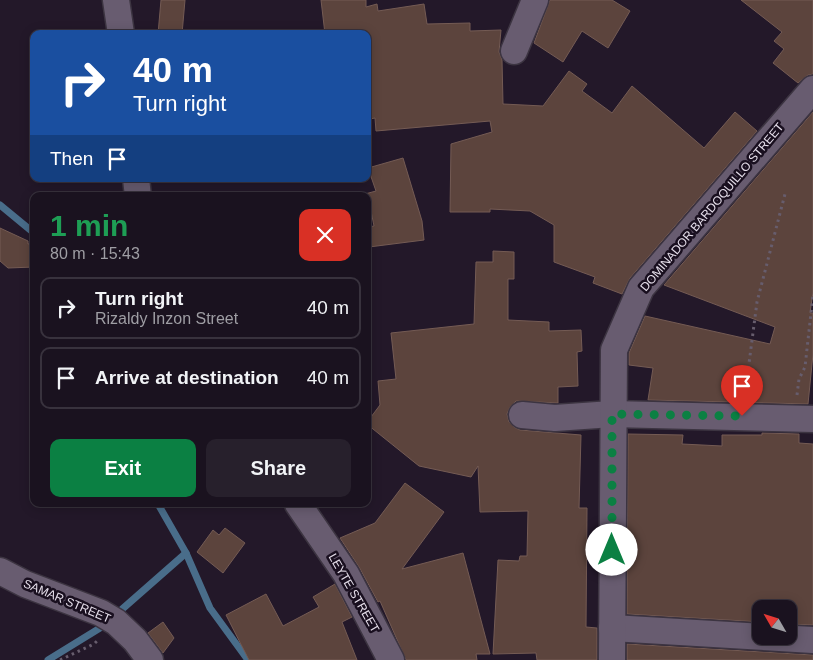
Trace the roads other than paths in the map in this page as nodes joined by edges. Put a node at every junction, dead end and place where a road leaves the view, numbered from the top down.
1 (116, 0) edge
2 (535, 0) edge
3 (120, 30) edge
4 (514, 51) dead end
5 (813, 89) edge
6 (612, 414) junction
7 (522, 415) dead end
8 (804, 418) edge
9 (300, 507) edge
10 (0, 571) edge
11 (612, 628) junction
12 (813, 640) edge
13 (150, 660) edge
14 (391, 660) edge
15 (612, 660) edge

1 - 3 street
2 - 4 street
5 - 6 street, DOMINADOR BARDOQUILLO STREET
6 - 7 street
6 - 8 street
6 - 11 street, DOMINADOR BARDOQUILLO STREET
9 - 14 street, LEYTE STREET
10 - 13 street, SAMAR STREET
11 - 12 street
11 - 15 street, DOMINADOR BARDOQUILLO STREET

